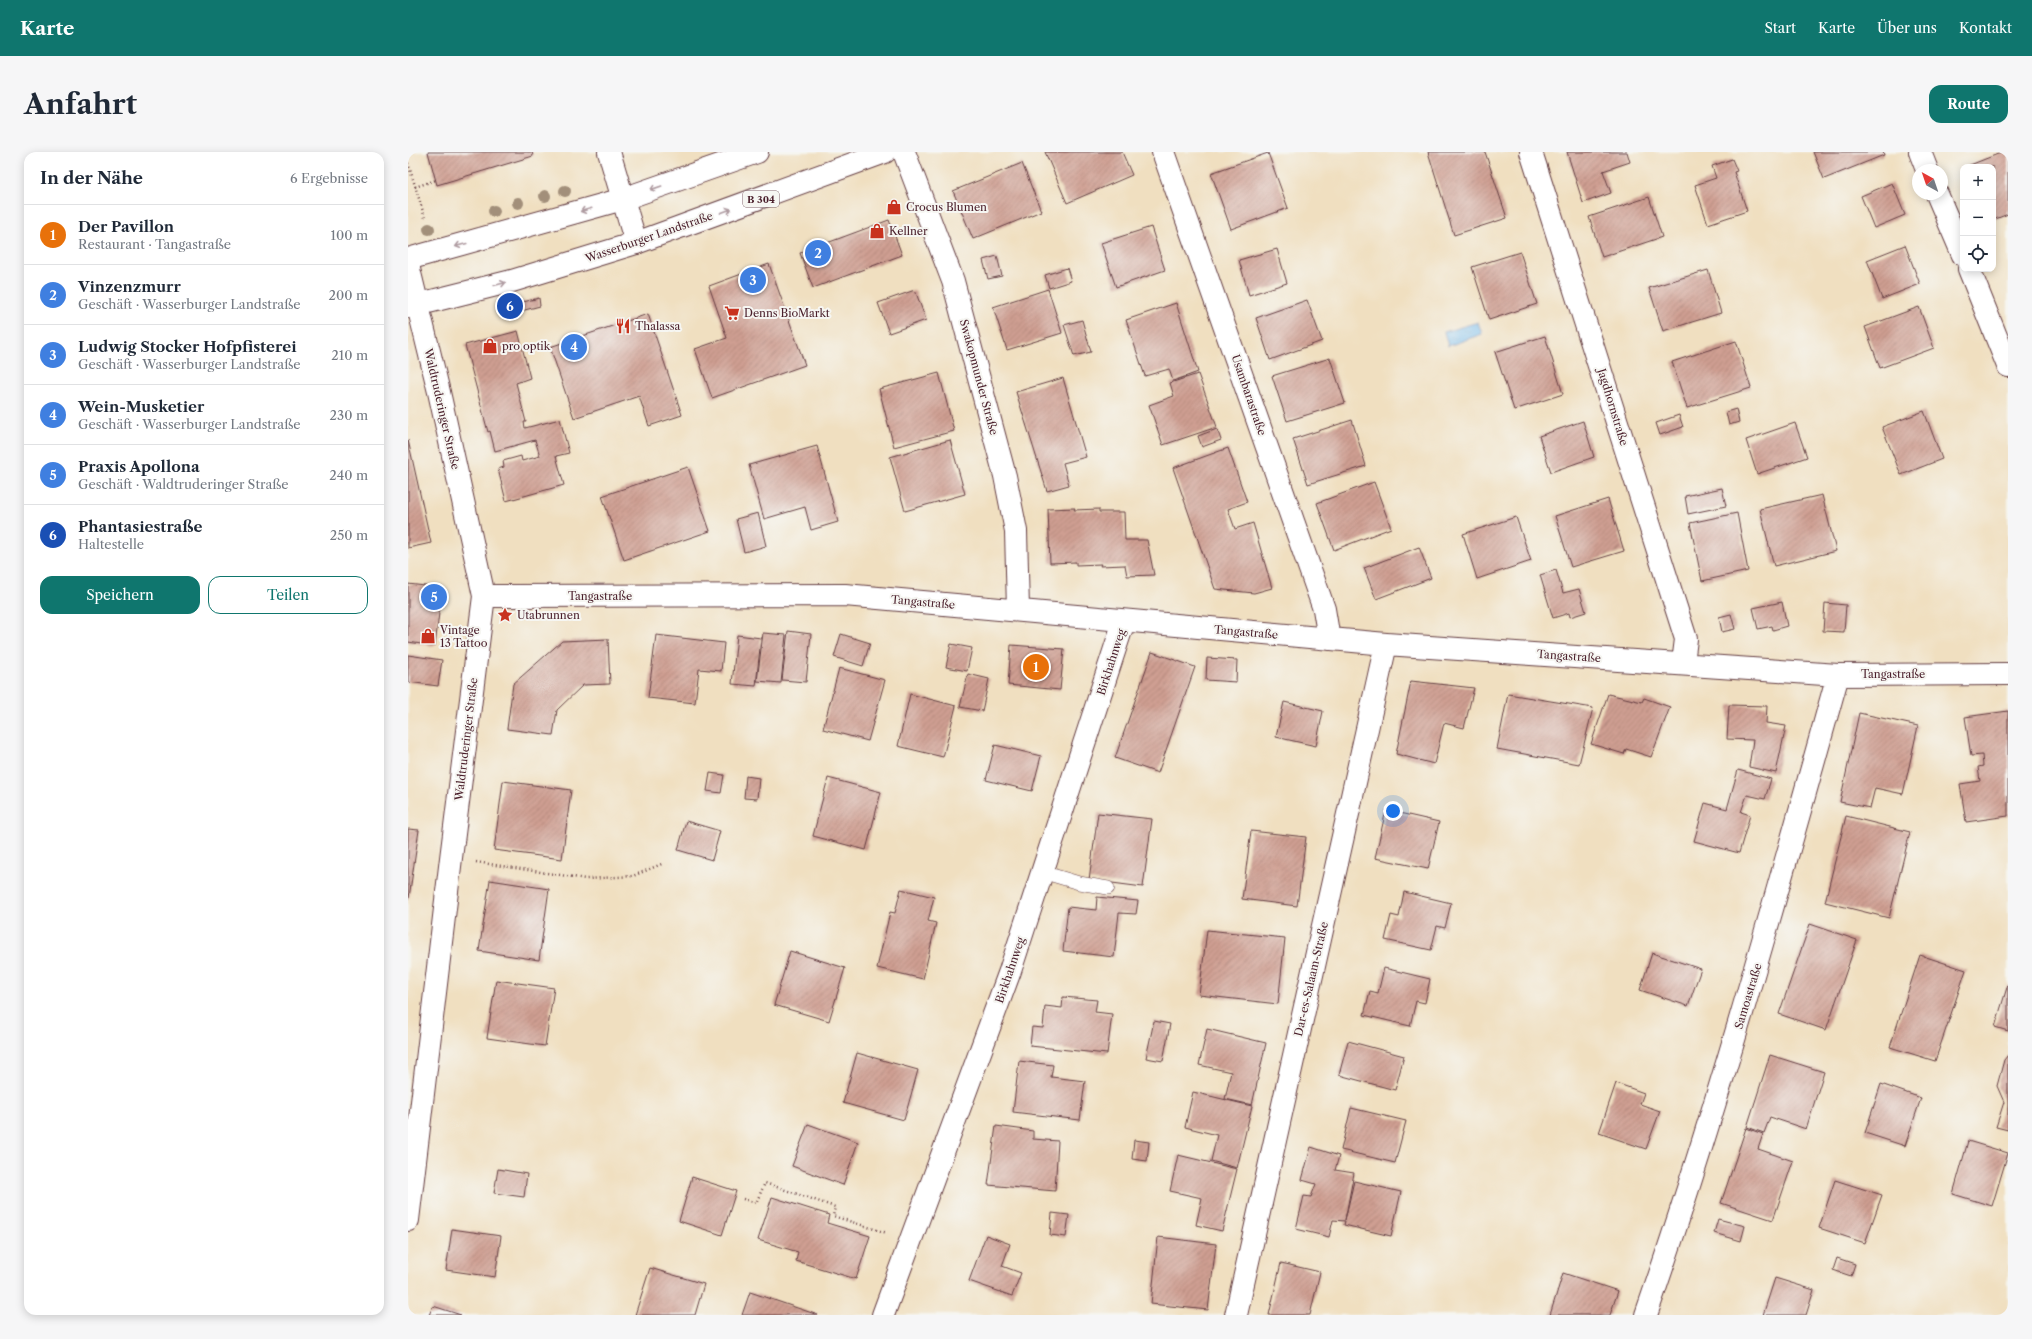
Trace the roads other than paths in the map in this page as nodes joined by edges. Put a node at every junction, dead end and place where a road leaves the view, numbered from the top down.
1 (609, 152) edge
2 (757, 152) edge
3 (885, 152) edge
4 (904, 152) edge
5 (1163, 152) edge
6 (1531, 152) edge
7 (1920, 152) edge
8 (1925, 164) edge
9 (623, 199) junction
10 (1940, 200) edge
11 (636, 243) junction
12 (1960, 249) edge
13 (408, 259) edge
14 (408, 265) edge
15 (1970, 272) edge
16 (413, 306) edge
17 (2008, 366) edge
18 (484, 596) junction
19 (1018, 610) junction
20 (1124, 621) junction
21 (1329, 639) junction
22 (1386, 644) junction
23 (1683, 663) junction
24 (2008, 674) edge
25 (1838, 675) junction
26 (1042, 872) junction
27 (1108, 888) dead end
28 (408, 1220) edge
29 (883, 1315) edge
30 (1236, 1315) edge
31 (1646, 1315) edge

1 - 9 street
2 -> 9 street
11 -> 3 street, Wasserburger Landstraße / B 304
4 - 19 street, Swakopmunder Straße
5 - 21 street, Usambarastraße
6 - 23 street, Jagdhornstraße
7 - 8 street
9 - 11 street
9 -> 13 street
10 - 12 street
16 -> 11 street, Wasserburger Landstraße / B 304
14 - 16 street, Waldtruderinger Straße
15 - 17 street
16 - 18 street, Waldtruderinger Straße
18 - 19 street, Tangastraße
18 - 28 street, Waldtruderinger Straße
19 - 20 street, Tangastraße
20 - 21 street, Tangastraße
20 - 26 street, Birkhahnweg
21 - 22 street, Tangastraße
22 - 23 street, Tangastraße
22 - 30 street, Dar-es-Salaam-Straße
23 - 25 street, Tangastraße
24 - 25 street, Tangastraße
25 - 31 street, Samoastraße
26 - 27 lane
26 - 29 street, Birkhahnweg

